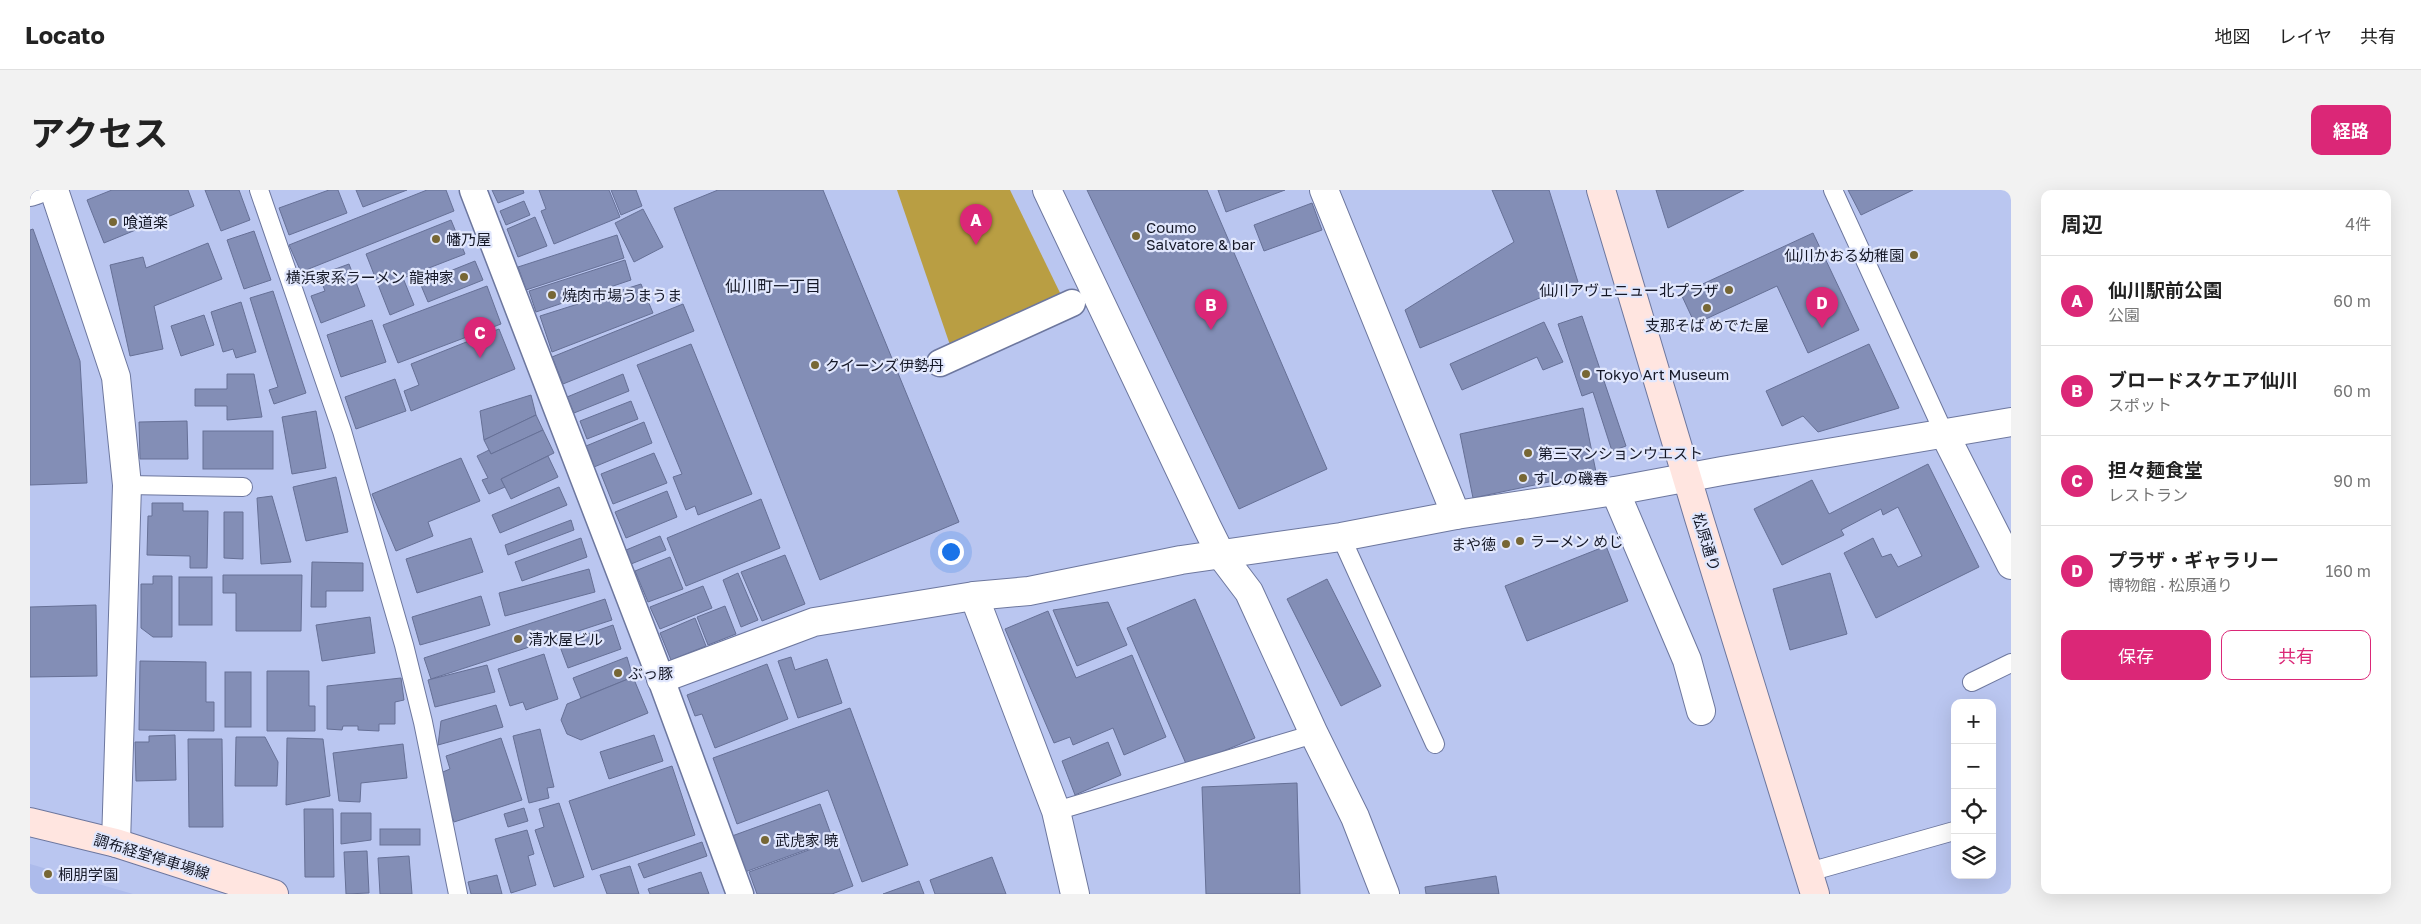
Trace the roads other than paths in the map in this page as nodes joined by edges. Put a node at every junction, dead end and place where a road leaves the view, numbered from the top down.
1 (36, 190) edge
2 (54, 190) edge
3 (259, 190) edge
4 (473, 190) edge
5 (1047, 190) edge
6 (1324, 190) edge
7 (1601, 190) edge
8 (1832, 190) edge
9 (30, 192) edge
10 (1072, 303) dead end
11 (940, 363) dead end
12 (2011, 422) edge
13 (1944, 433) junction
14 (1687, 478) junction
15 (127, 485) junction
16 (243, 487) dead end
17 (1615, 492) junction
18 (1456, 515) junction
19 (1341, 537) junction
20 (1221, 555) junction
21 (2011, 565) edge
22 (974, 596) junction
23 (2011, 663) edge
24 (660, 679) junction
25 (1972, 682) dead end
26 (1701, 711) dead end
27 (1314, 734) junction
28 (1435, 744) dead end
29 (1056, 811) junction
30 (30, 822) edge
31 (1951, 832) edge
32 (116, 843) junction
33 (1812, 883) edge
34 (274, 894) edge
35 (458, 894) edge
36 (740, 894) edge
37 (1075, 894) edge
38 (1385, 894) edge

1 - 9 street
2 - 15 street
3 - 35 lane
4 - 24 street
5 - 20 street
6 - 18 street
7 - 14 main road, 松原通り
8 - 13 lane
10 - 11 street
12 - 13 street
13 - 14 street
13 - 21 street
14 - 17 street
14 - 33 main road, 松原通り
15 - 16 lane
15 - 32 street
17 - 18 street
17 - 26 street
18 - 19 street
19 - 20 street
19 - 28 lane
20 - 22 street
20 - 27 street
22 - 24 street
22 - 29 street
23 - 25 lane
24 - 36 street
27 - 29 lane
27 - 38 street
29 - 37 street
30 - 32 main road, 調布経堂停車場線
31 - 33 lane
32 - 34 main road, 調布経堂停車場線

